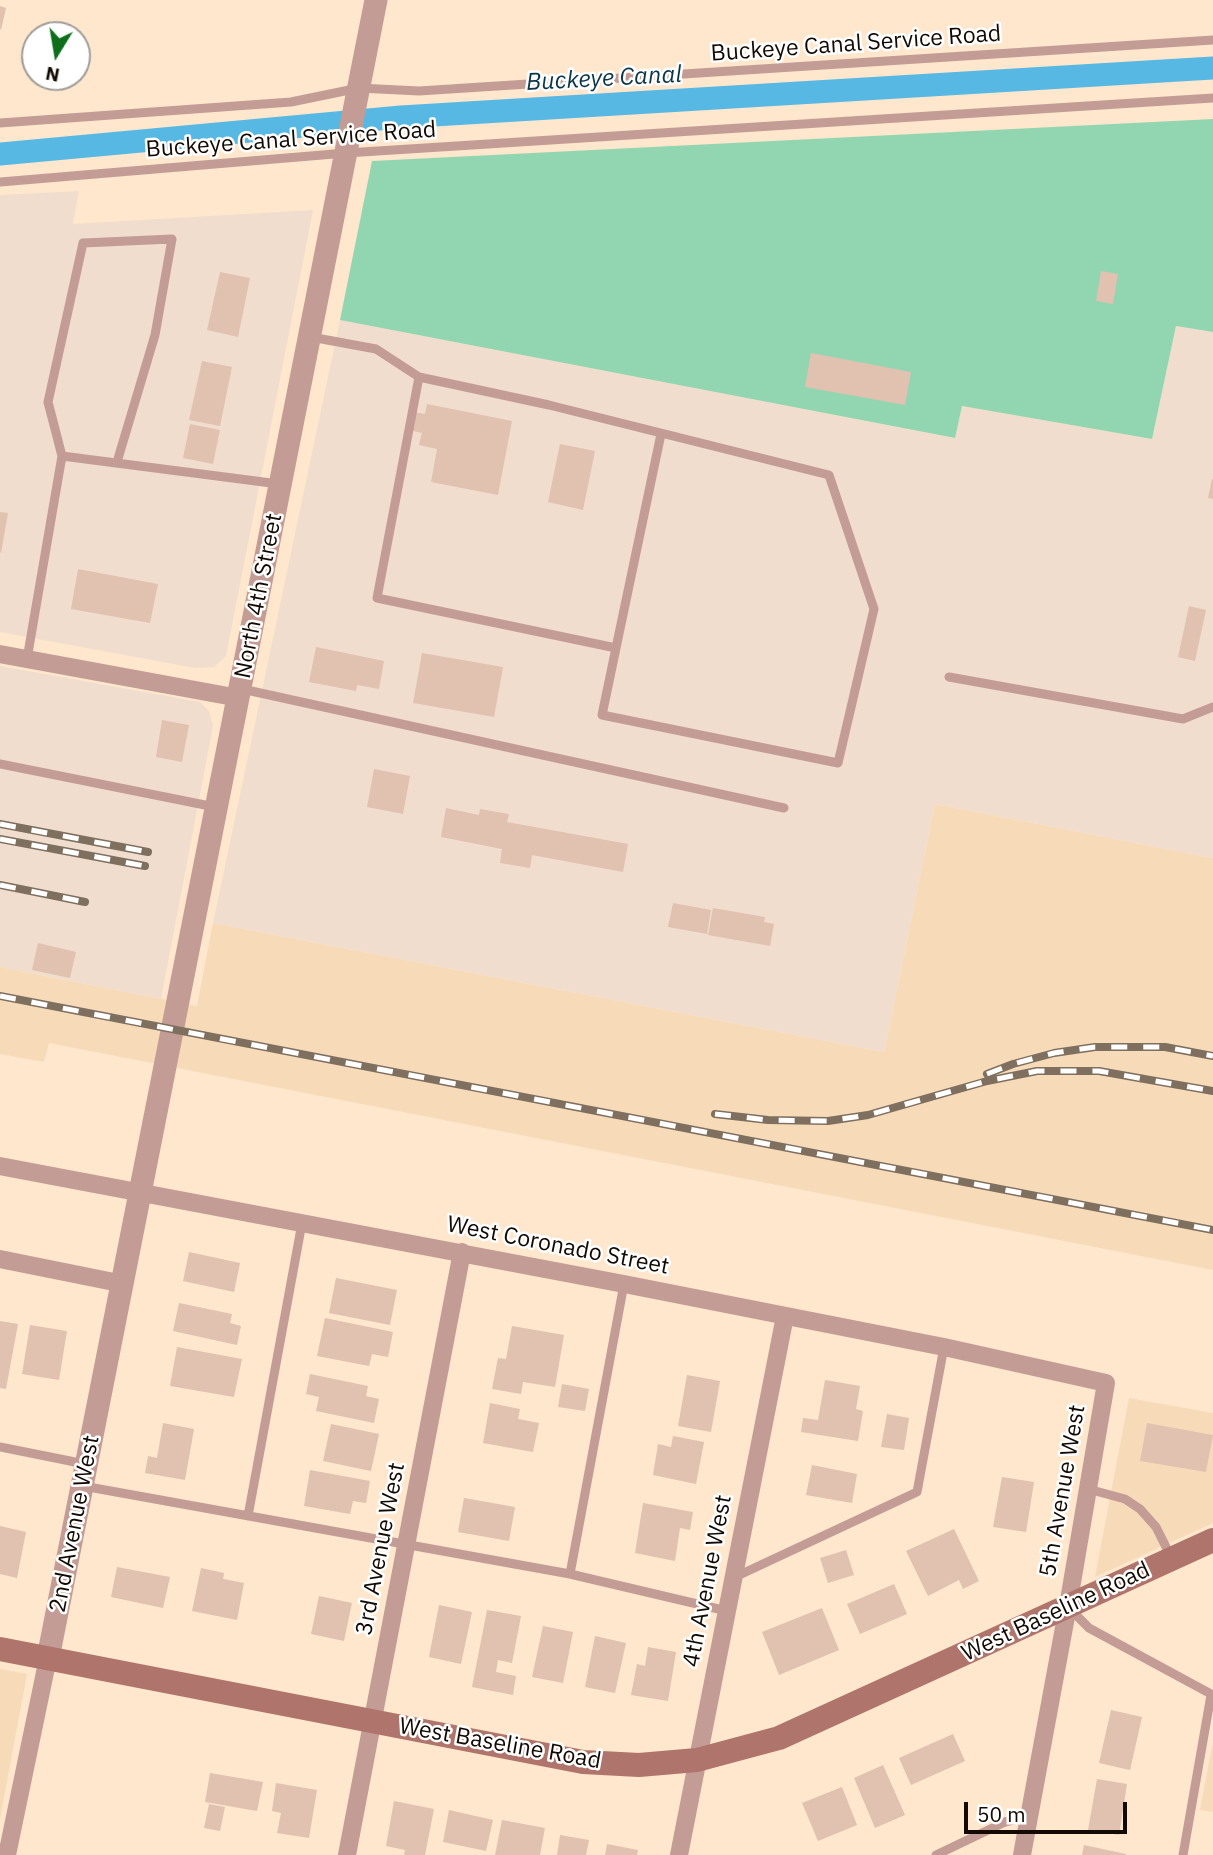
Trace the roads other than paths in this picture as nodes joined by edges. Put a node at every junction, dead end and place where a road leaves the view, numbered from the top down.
1 (376, 0) edge
2 (1213, 40) edge
3 (358, 94) junction
4 (1213, 98) edge
5 (0, 123) edge
6 (347, 147) junction
7 (0, 182) edge
8 (310, 337) junction
9 (419, 377) junction
10 (661, 434) junction
11 (62, 456) junction
12 (117, 462) junction
13 (281, 485) junction
14 (616, 648) junction
15 (0, 654) edge
16 (27, 659) junction
17 (949, 677) dead end
18 (240, 693) junction
19 (1213, 707) edge
20 (0, 764) edge
21 (217, 807) junction
22 (784, 808) dead end
23 (0, 1166) edge
24 (141, 1193) junction
25 (302, 1223) junction
26 (462, 1252) junction
27 (0, 1259) edge
28 (124, 1284) junction
29 (624, 1284) junction
30 (785, 1315) junction
31 (944, 1347) junction
32 (1106, 1383) joint
33 (0, 1447) edge
34 (85, 1475) junction
35 (1088, 1489) junction
36 (248, 1516) junction
37 (1213, 1540) edge
38 (407, 1544) junction
39 (1171, 1559) junction
40 (570, 1574) junction
41 (734, 1578) junction
42 (1068, 1606) junction
43 (727, 1611) junction
44 (0, 1649) edge
45 (48, 1658) junction
46 (1212, 1695) edge
47 (373, 1720) junction
48 (696, 1760) junction
49 (1030, 1816) junction
50 (7, 1855) edge
51 (347, 1855) edge
52 (679, 1855) edge
53 (936, 1855) edge
54 (1023, 1855) edge
55 (1183, 1855) edge

1 - 3 street, North 4th Street
2 - 3 lane, Buckeye Canal Service Road
3 - 5 lane, Buckeye Canal Service Road
3 - 6 street, North 4th Street
4 - 6 lane, Buckeye Canal Service Road
6 - 7 lane, Buckeye Canal Service Road
6 - 8 street, North 4th Street
8 - 9 lane
8 - 13 street, North 4th Street
9 - 10 lane
9 - 14 lane
10 - 14 lane
10 - 14 lane
11 - 12 lane
11 - 12 lane
11 - 16 lane
12 - 13 lane
13 - 18 street, North 4th Street
15 - 16 street
16 - 18 street
17 - 19 lane
18 - 21 street, North 4th Street
18 - 22 lane
20 - 21 lane
21 - 24 street, North 4th Street
23 - 24 street, West Coronado Street
24 - 25 street, West Coronado Street
24 - 28 street, 2nd Avenue West
25 - 26 street, West Coronado Street
25 - 36 lane
26 - 29 street, West Coronado Street
26 - 38 street, 3rd Avenue West
27 - 28 street
28 - 34 street, 2nd Avenue West
29 - 30 street, West Coronado Street
29 - 40 lane
30 - 31 street, West Coronado Street
30 - 41 street, 4th Avenue West
31 - 32 street, West Coronado Street
31 - 41 lane
32 - 35 street, 5th Avenue West
33 - 34 lane
34 - 36 lane
34 - 45 street, 2nd Avenue West
35 - 39 lane
35 - 42 street, 5th Avenue West
36 - 38 lane
37 - 39 main road, West Baseline Road
38 - 40 lane
38 - 47 street, 3rd Avenue West
39 - 42 main road, West Baseline Road
40 - 43 lane
41 - 43 street, 4th Avenue West
42 - 46 lane
42 - 48 main road, West Baseline Road
42 - 49 street, 5th Avenue West
43 - 48 street, 4th Avenue West
44 - 45 main road, West Baseline Road
45 - 47 main road, West Baseline Road
45 - 50 street, 2nd Avenue West
46 - 55 lane
47 - 48 main road, West Baseline Road
47 - 51 street, 3rd Avenue West
48 - 52 street, 4th Avenue West
49 - 53 lane
49 - 54 street, 5th Avenue West

